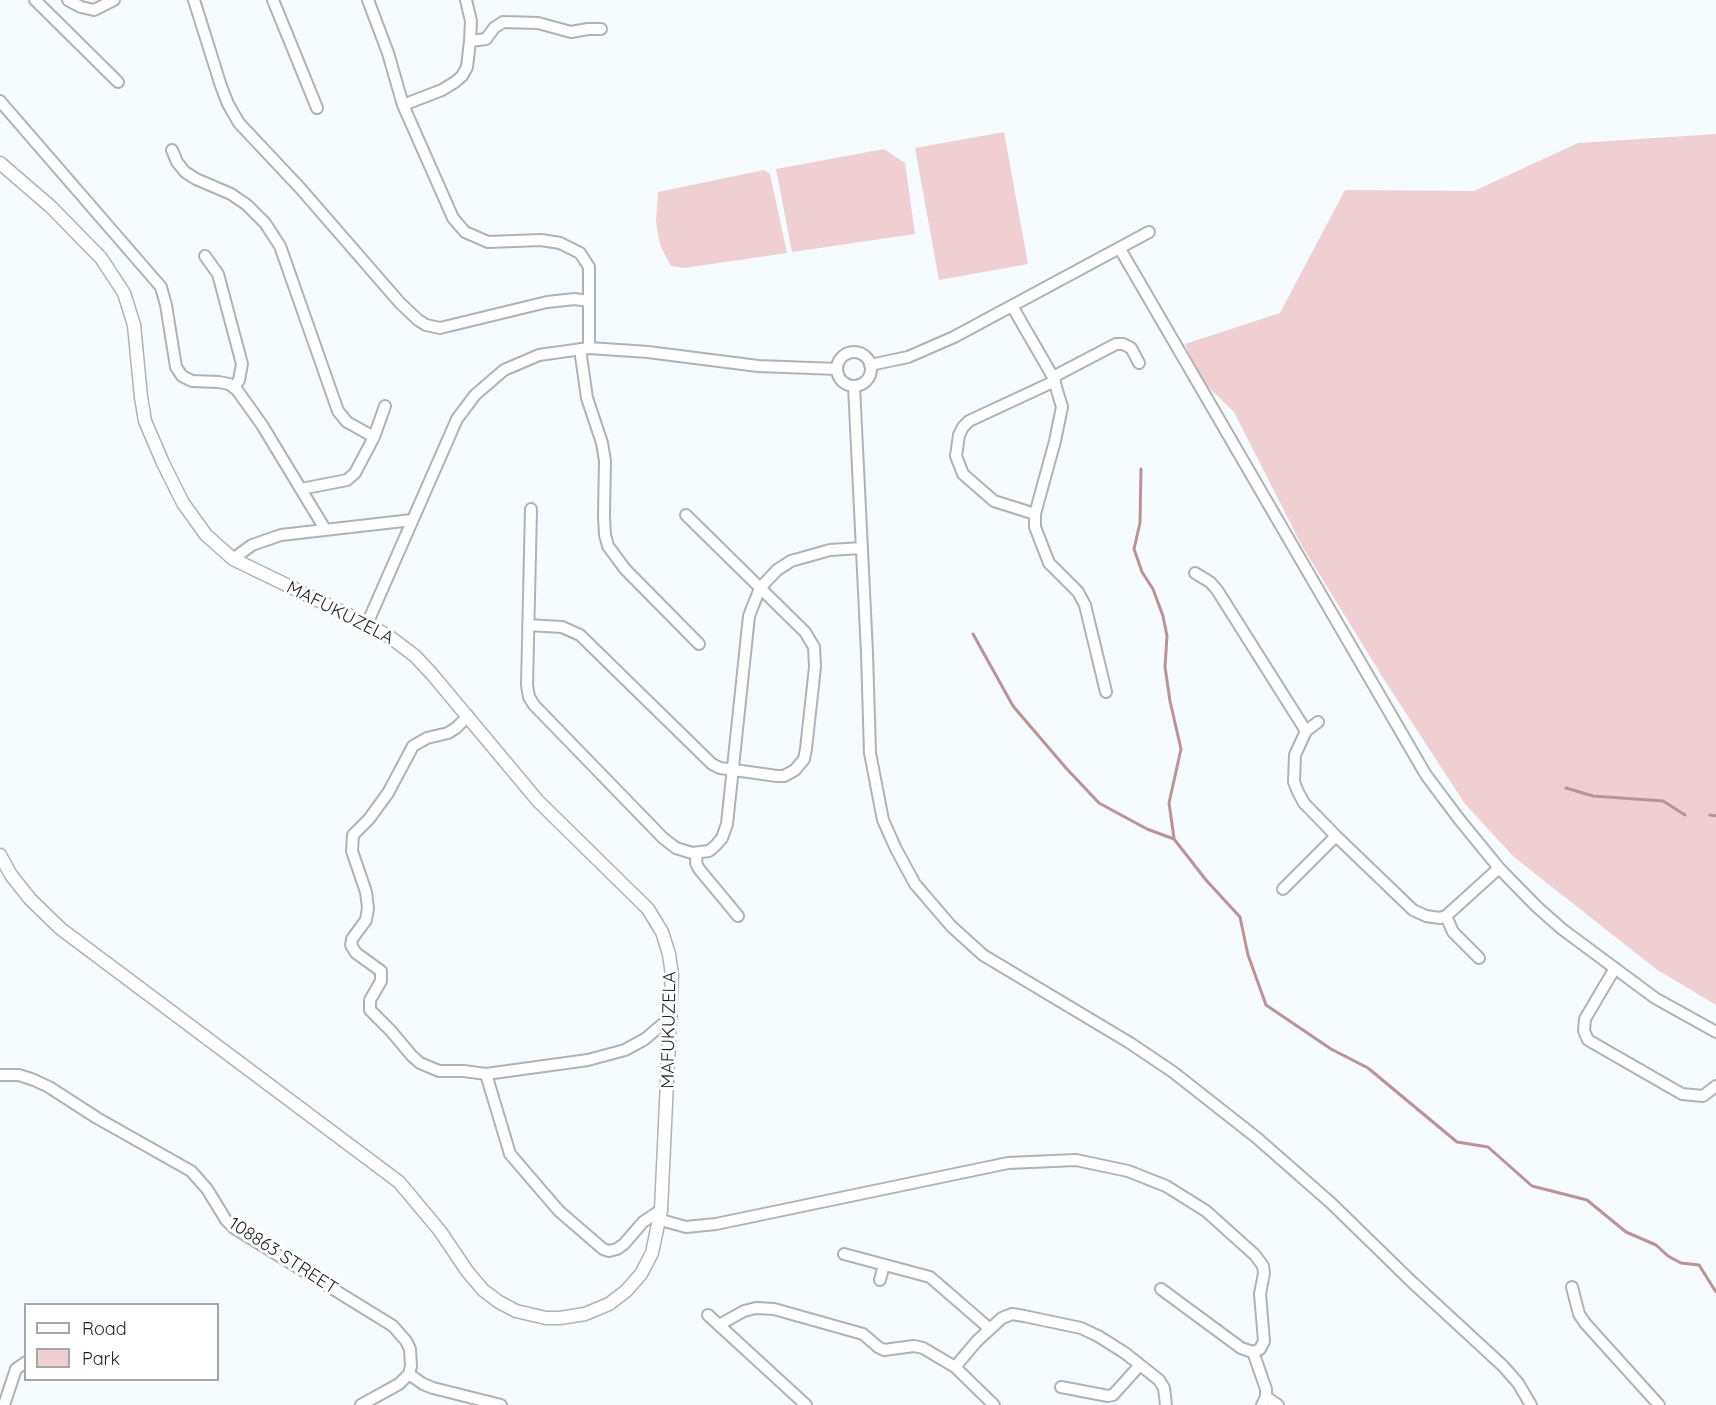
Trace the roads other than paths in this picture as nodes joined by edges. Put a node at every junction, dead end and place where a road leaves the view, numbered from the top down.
1 (35, 0) edge
2 (68, 0) edge
3 (114, 0) edge
4 (194, 0) edge
5 (273, 0) edge
6 (368, 0) edge
7 (466, 0) edge
8 (601, 29) dead end
9 (470, 41) junction
10 (118, 82) dead end
11 (0, 101) edge
12 (403, 105) junction
13 (316, 108) dead end
14 (172, 150) dead end
15 (0, 163) edge
16 (1149, 232) dead end
17 (1120, 249) junction
18 (205, 256) dead end
19 (588, 301) junction
20 (1012, 306) junction
21 (584, 348) junction
22 (1139, 363) dead end
23 (870, 365) junction
24 (837, 369) junction
25 (1054, 380) junction
26 (854, 386) junction
27 (234, 388) junction
28 (385, 406) dead end
29 (374, 437) junction
30 (302, 489) junction
31 (531, 509) dead end
32 (1035, 514) junction
33 (686, 515) dead end
34 (412, 520) junction
35 (325, 529) junction
36 (861, 548) junction
37 (232, 559) junction
38 (1195, 573) dead end
39 (760, 588) junction
40 (367, 624) junction
41 (528, 625) junction
42 (699, 644) dead end
43 (1106, 692) dead end
44 (468, 716) junction
45 (1318, 722) dead end
46 (1306, 731) junction
47 (733, 770) junction
48 (1336, 836) junction
49 (697, 853) junction
50 (0, 855) edge
51 (1499, 868) junction
52 (1283, 889) dead end
53 (738, 916) dead end
54 (1446, 916) junction
55 (1479, 958) dead end
56 (1615, 968) junction
57 (671, 1017) junction
58 (1716, 1032) edge
59 (486, 1074) junction
60 (0, 1075) edge
61 (1716, 1086) edge
62 (661, 1215) junction
63 (844, 1254) dead end
64 (884, 1265) junction
65 (880, 1280) dead end
66 (1572, 1287) dead end
67 (1161, 1289) dead end
68 (708, 1315) dead end
69 (719, 1325) junction
70 (990, 1329) junction
71 (1253, 1352) junction
72 (24, 1363) edge
73 (1140, 1365) junction
74 (955, 1367) junction
75 (409, 1374) junction
76 (1061, 1387) dead end
77 (1264, 1401) edge
78 (4, 1405) edge
79 (361, 1405) edge
80 (501, 1405) edge
81 (806, 1405) edge
82 (994, 1405) edge
83 (1166, 1405) edge
84 (1278, 1405) edge
85 (1531, 1405) edge
86 (1659, 1405) edge

1 - 10 street
2 - 3 street
4 - 19 street
5 - 13 street
6 - 12 street
7 - 9 street
8 - 9 street
9 - 12 street
11 - 27 street
12 - 19 street
14 - 29 street
15 - 37 main road, MAFUKUZELA
16 - 17 street
17 - 20 street
17 - 51 street
18 - 27 street
19 - 21 street
20 - 23 street
20 - 25 street
21 - 24 street
21 - 34 street
21 - 42 street
22 - 25 street
23 - 24 street
23 - 26 street
24 - 26 street
25 - 32 street
25 - 32 street
26 - 36 street
27 - 30 street
28 - 29 street
29 - 30 street
30 - 35 street
31 - 41 street
32 - 43 street
33 - 39 street
34 - 35 street
34 - 40 street
35 - 37 street
36 - 39 street
36 - 85 street
37 - 40 main road, MAFUKUZELA
38 - 46 street
39 - 47 street
39 - 47 street
40 - 44 main road, MAFUKUZELA
41 - 47 street
41 - 49 street
44 - 57 main road, MAFUKUZELA
44 - 59 street
45 - 46 street
46 - 48 street
47 - 49 street
48 - 52 street
48 - 54 street
49 - 53 street
50 - 62 main road, MAFUKUZELA
51 - 54 street
51 - 56 street
54 - 55 street
56 - 58 street
56 - 61 street
57 - 59 street
57 - 62 main road, MAFUKUZELA
59 - 62 street
60 - 75 street, 108863 STREET
62 - 71 street
63 - 64 street
64 - 65 street
64 - 70 street
66 - 86 street
67 - 71 street
68 - 69 street
69 - 74 street
69 - 81 street
70 - 73 street
70 - 74 street
71 - 77 street
72 - 78 street
73 - 76 street
73 - 83 street
74 - 82 street
75 - 79 street
75 - 80 street
77 - 84 street

